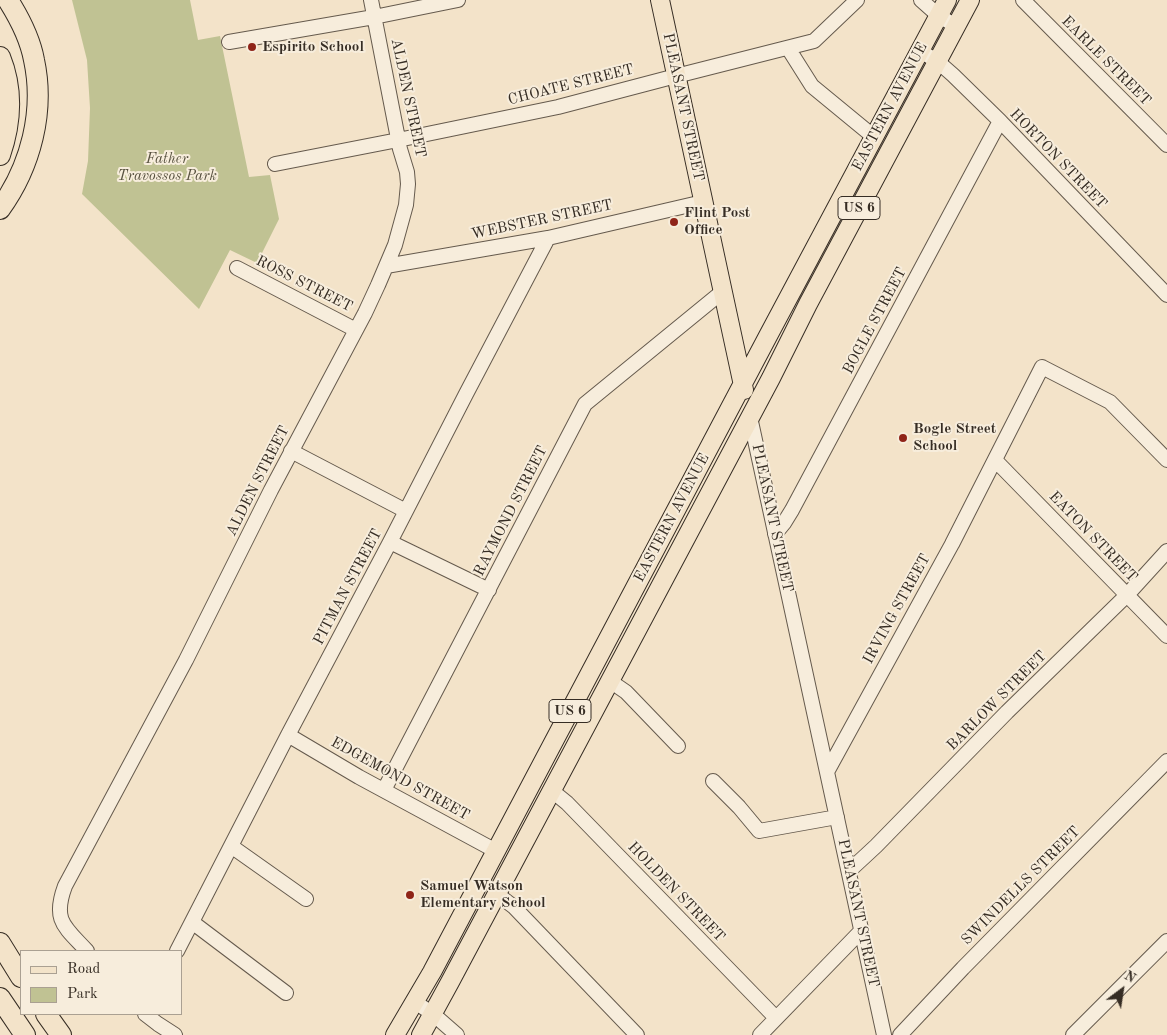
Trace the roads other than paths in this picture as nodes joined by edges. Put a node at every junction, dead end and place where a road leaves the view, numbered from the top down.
1 (8, 0) edge
2 (371, 0) edge
3 (458, 0) edge
4 (660, 0) edge
5 (857, 0) edge
6 (921, 0) edge
7 (947, 0) edge
8 (970, 0) edge
9 (1023, 0) edge
10 (939, 16) junction
11 (374, 17) junction
12 (956, 26) junction
13 (229, 42) dead end
14 (788, 48) junction
15 (920, 51) junction
16 (0, 57) edge
17 (937, 61) junction
18 (676, 76) junction
19 (1000, 121) junction
20 (874, 137) junction
21 (398, 140) junction
22 (1167, 145) edge
23 (0, 155) edge
24 (275, 164) dead end
25 (703, 202) junction
26 (0, 209) edge
27 (548, 238) junction
28 (386, 266) junction
29 (237, 268) dead end
30 (722, 292) junction
31 (1167, 295) edge
32 (356, 330) junction
33 (742, 385) junction
34 (750, 417) junction
35 (291, 451) junction
36 (995, 460) junction
37 (1167, 460) edge
38 (406, 512) junction
39 (775, 534) junction
40 (390, 542) junction
41 (1167, 551) edge
42 (489, 590) junction
43 (1127, 595) junction
44 (1167, 636) edge
45 (610, 680) junction
46 (288, 735) junction
47 (678, 746) dead end
48 (1167, 761) edge
49 (827, 772) junction
50 (713, 781) dead end
51 (384, 790) junction
52 (552, 790) junction
53 (837, 818) junction
54 (231, 846) junction
55 (496, 851) junction
56 (849, 871) junction
57 (497, 894) junction
58 (306, 899) dead end
59 (192, 922) junction
60 (862, 930) junction
61 (1167, 940) edge
62 (0, 943) edge
63 (87, 950) edge
64 (178, 950) edge
65 (20, 975) edge
66 (286, 993) dead end
67 (0, 998) edge
68 (415, 1002) junction
69 (433, 1014) junction
70 (47, 1015) edge
71 (146, 1015) edge
72 (776, 1018) junction
73 (25, 1035) edge
74 (62, 1035) edge
75 (176, 1035) edge
76 (395, 1035) edge
77 (421, 1035) edge
78 (457, 1035) edge
79 (637, 1035) edge
80 (760, 1035) edge
81 (884, 1035) edge
82 (900, 1035) edge
83 (1073, 1035) edge

1 - 26 highway
2 - 11 street, ALDEN STREET
3 - 11 street
4 - 18 main road, PLEASANT STREET
5 - 14 street, CHOATE STREET
6 - 10 street
7 - 10 main road, EASTERN AVENUE / US 6
8 - 12 main road, EASTERN AVENUE / US 6
9 - 22 street, EARLE STREET
10 - 12 street
10 - 15 main road, EASTERN AVENUE / US 6
11 - 13 street
11 - 21 street, ALDEN STREET
12 - 17 main road, EASTERN AVENUE / US 6
14 - 18 street, CHOATE STREET
14 - 20 street
15 - 17 street, HORTON STREET
15 - 20 main road, EASTERN AVENUE / US 6
16 - 23 highway
17 - 19 street, HORTON STREET
17 - 34 main road, EASTERN AVENUE / US 6
18 - 21 street, CHOATE STREET
18 - 25 main road, PLEASANT STREET
19 - 31 street, HORTON STREET
19 - 39 street, BOGLE STREET
20 - 33 main road, EASTERN AVENUE / US 6
21 - 24 street, CHOATE STREET
21 - 28 street, ALDEN STREET
25 - 27 street, WEBSTER STREET
25 - 30 main road, PLEASANT STREET
27 - 28 street, WEBSTER STREET
27 - 38 street, PITMAN STREET
28 - 32 street, ALDEN STREET
29 - 32 street, ROSS STREET
30 - 33 main road, PLEASANT STREET
30 - 42 street, RAYMOND STREET
32 - 35 street, ALDEN STREET
33 - 34 main road, PLEASANT STREET
33 - 55 main road, EASTERN AVENUE / US 6
34 - 39 street, PLEASANT STREET
34 - 45 main road, EASTERN AVENUE / US 6
35 - 38 street
35 - 63 street, ALDEN STREET
36 - 37 street, IRVING STREET
36 - 43 street, EATON STREET
36 - 49 street, IRVING STREET
38 - 40 street, PITMAN STREET
39 - 49 street, PLEASANT STREET
40 - 42 street
40 - 46 street, PITMAN STREET
41 - 43 street, BARLOW STREET
42 - 51 street, RAYMOND STREET
43 - 44 street, EATON STREET
43 - 56 street, BARLOW STREET
45 - 47 street
45 - 52 main road, EASTERN AVENUE / US 6
46 - 51 street, EDGEMOND STREET
46 - 54 street, PITMAN STREET
48 - 82 street, SWINDELLS STREET
49 - 53 street, PLEASANT STREET
50 - 53 street
51 - 55 street, EDGEMOND STREET
52 - 57 main road, EASTERN AVENUE / US 6
52 - 72 street, HOLDEN STREET
53 - 56 street, PLEASANT STREET
54 - 58 street
54 - 59 street, PITMAN STREET
55 - 68 main road, EASTERN AVENUE / US 6
56 - 60 street, PLEASANT STREET
57 - 69 main road, EASTERN AVENUE / US 6
57 - 79 street
59 - 64 street, PITMAN STREET
59 - 66 street
60 - 72 street
60 - 81 street, PLEASANT STREET
61 - 83 street
62 - 65 highway
67 - 73 highway
68 - 69 street
68 - 76 main road, EASTERN AVENUE / US 6
69 - 77 main road, EASTERN AVENUE / US 6
69 - 78 street
70 - 74 highway
71 - 75 street
72 - 80 street

